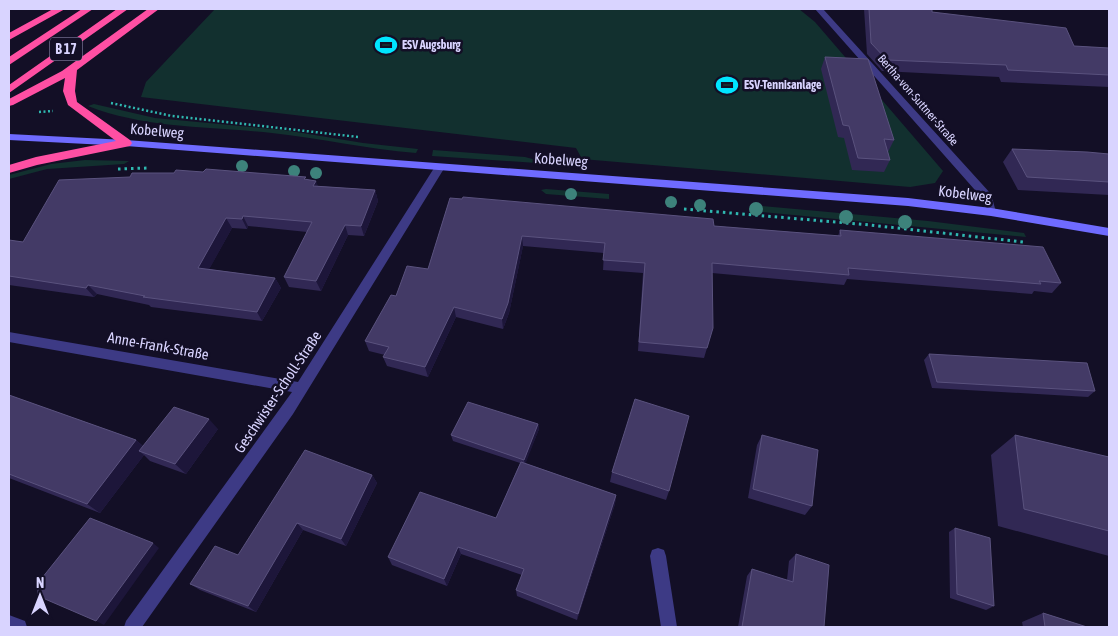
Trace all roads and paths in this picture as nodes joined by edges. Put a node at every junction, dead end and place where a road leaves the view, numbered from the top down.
1 (60, 9) edge
2 (88, 9) edge
3 (123, 9) edge
4 (154, 9) edge
5 (819, 9) edge
6 (9, 37) edge
7 (9, 62) edge
8 (72, 70) junction
9 (9, 90) edge
10 (104, 101) dead end
11 (12, 102) edge
12 (9, 137) edge
13 (368, 139) dead end
14 (126, 143) junction
15 (440, 167) junction
16 (156, 168) dead end
17 (9, 169) edge
18 (117, 169) dead end
19 (679, 209) dead end
20 (991, 212) junction
21 (1109, 232) edge
22 (1029, 243) dead end
23 (9, 338) edge
24 (302, 388) junction
25 (658, 556) dead end
26 (9, 623) edge
27 (19, 627) edge
28 (132, 627) edge
29 (669, 627) edge

1 - 6 highway
2 - 7 highway, B 17
3 - 9 highway, B 17
4 - 8 highway
5 - 20 street, Bertha-von-Suttner-Straße
8 - 11 highway
8 - 14 highway
10 - 13 path, Kobelweg
12 - 14 street, Kobelweg
14 - 15 street, Kobelweg
14 - 17 highway
15 - 20 street, Kobelweg
15 - 24 street, Geschwister-Scholl-Straße
16 - 18 path
19 - 22 path
20 - 21 street, Kobelweg
23 - 24 street, Anne-Frank-Straße
24 - 28 street, Geschwister-Scholl-Straße
25 - 29 street
26 - 27 street

